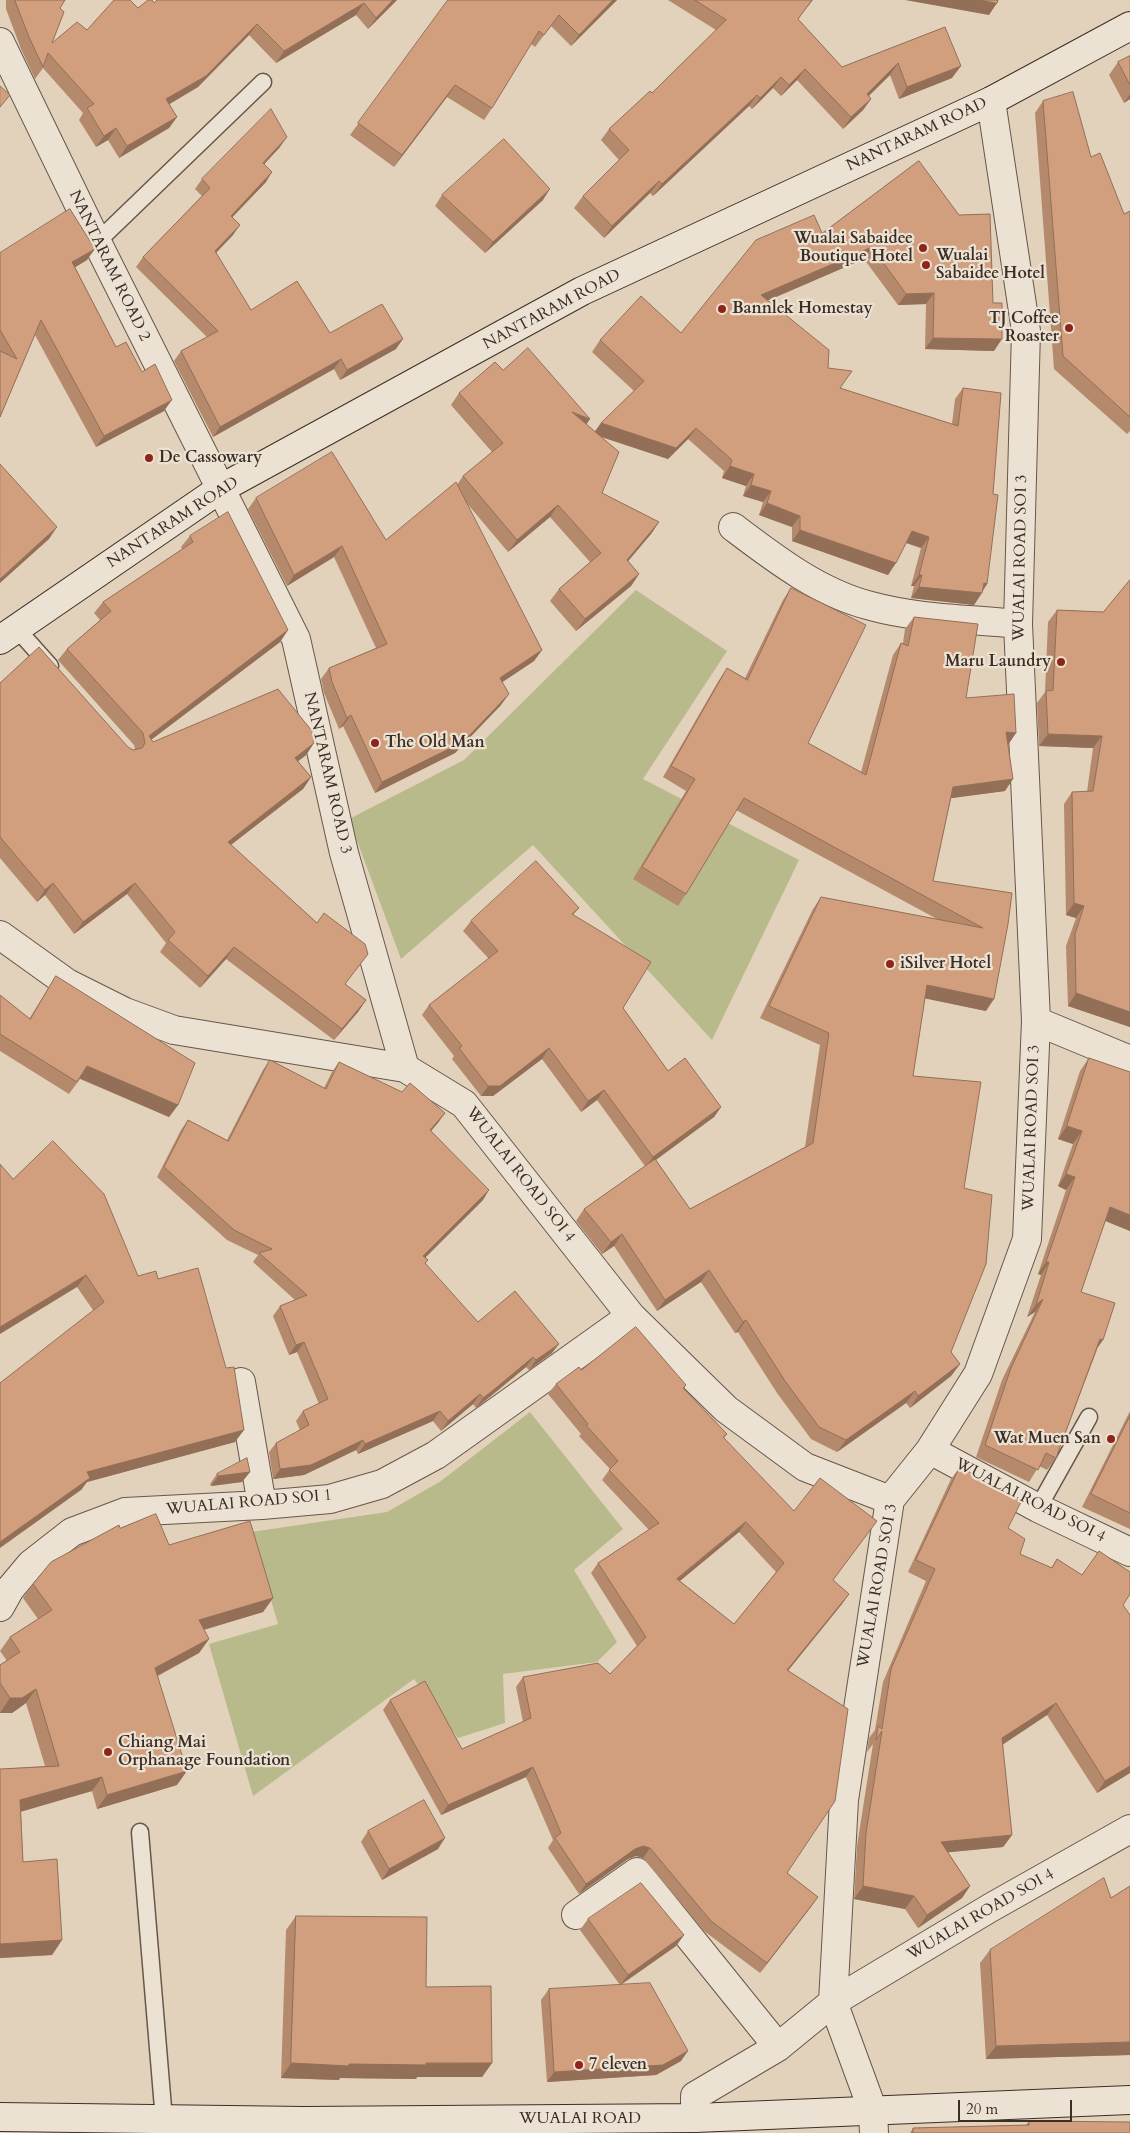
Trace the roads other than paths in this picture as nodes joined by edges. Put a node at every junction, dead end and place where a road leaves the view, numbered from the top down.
1 (1130, 26) edge
2 (0, 42) edge
3 (263, 82) dead end
4 (991, 101) junction
5 (97, 242) junction
6 (220, 489) junction
7 (733, 527) dead end
8 (1018, 624) junction
9 (8, 634) edge
10 (63, 681) edge
11 (0, 935) edge
12 (1036, 1021) junction
13 (1130, 1060) edge
14 (405, 1068) junction
15 (631, 1316) junction
16 (241, 1382) dead end
17 (1089, 1418) dead end
18 (930, 1450) junction
19 (890, 1500) junction
20 (262, 1505) junction
21 (1038, 1508) junction
22 (1130, 1552) edge
23 (4, 1591) edge
24 (1130, 1829) edge
25 (140, 1832) dead end
26 (576, 1915) dead end
27 (833, 2002) junction
28 (778, 2047) junction
29 (1130, 2100) edge
30 (0, 2118) edge
31 (695, 2118) junction
32 (164, 2120) junction
33 (874, 2122) edge
34 (305, 2127) edge

1 - 4 street, NANTARAM ROAD
2 - 5 street, NANTARAM ROAD 2
3 - 5 lane
4 - 6 street, NANTARAM ROAD
4 - 8 street, WUALAI ROAD SOI 3
5 - 6 street, NANTARAM ROAD 2
6 - 9 street, NANTARAM ROAD
6 - 14 street, NANTARAM ROAD 3
7 - 8 street
8 - 12 street, WUALAI ROAD SOI 3
9 - 10 lane
11 - 14 street, WUALAI ROAD SOI 4
12 - 13 street
12 - 18 street, WUALAI ROAD SOI 3
14 - 15 street, WUALAI ROAD SOI 4
15 - 19 street, WUALAI ROAD SOI 4
15 - 20 street, WUALAI ROAD SOI 1
16 - 20 street
17 - 21 lane
18 - 19 street, WUALAI ROAD SOI 3
18 - 21 street, WUALAI ROAD SOI 4
19 - 27 street, WUALAI ROAD SOI 3
20 - 23 street, WUALAI ROAD SOI 1
21 - 22 street, WUALAI ROAD SOI 4
24 - 27 street, WUALAI ROAD SOI 4
25 - 32 lane
26 - 28 street
27 - 28 street, WUALAI ROAD SOI 4
27 - 33 street, WUALAI ROAD SOI 3
28 - 31 street, WUALAI ROAD SOI 4
29 - 33 street, WUALAI ROAD
30 - 32 street, WUALAI ROAD
31 - 33 street, WUALAI ROAD
31 - 34 street, WUALAI ROAD
32 - 34 street, WUALAI ROAD

